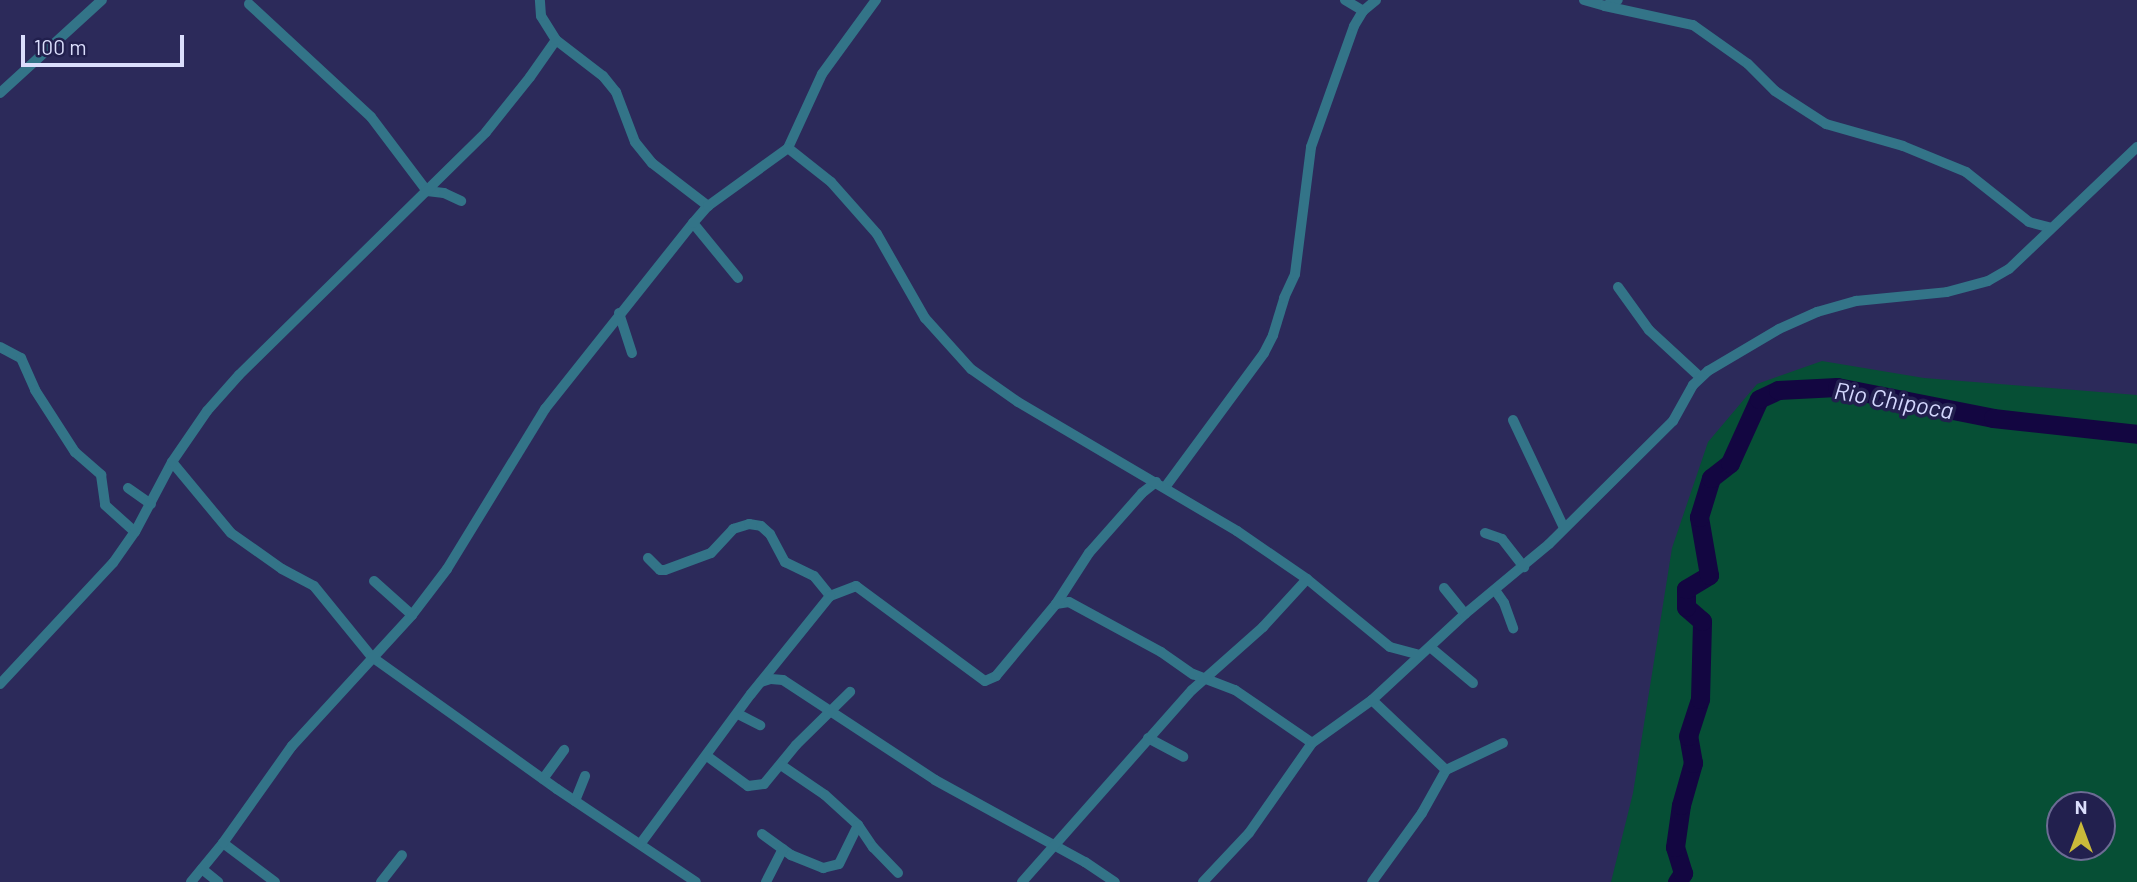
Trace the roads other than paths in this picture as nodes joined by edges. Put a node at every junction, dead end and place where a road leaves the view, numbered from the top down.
1 (102, 0) edge
2 (540, 0) edge
3 (876, 0) edge
4 (1345, 0) edge
5 (1376, 0) edge
6 (1584, 0) edge
7 (1618, 0) edge
8 (250, 4) dead end
9 (1605, 6) junction
10 (1363, 11) junction
11 (556, 40) junction
12 (0, 93) edge
13 (2137, 147) edge
14 (788, 148) junction
15 (427, 191) junction
16 (461, 201) dead end
17 (708, 206) junction
18 (692, 223) junction
19 (2051, 229) junction
20 (738, 278) dead end
21 (1618, 287) dead end
22 (619, 313) junction
23 (0, 347) edge
24 (632, 354) dead end
25 (1700, 377) junction
26 (1513, 420) dead end
27 (172, 462) junction
28 (1161, 484) junction
29 (128, 488) dead end
30 (151, 504) junction
31 (1564, 528) junction
32 (135, 532) junction
33 (1485, 533) dead end
34 (648, 558) dead end
35 (1524, 567) junction
36 (1307, 579) junction
37 (374, 581) dead end
38 (1444, 588) dead end
39 (1496, 590) junction
40 (830, 596) junction
41 (1056, 604) junction
42 (1465, 614) junction
43 (412, 615) junction
44 (1513, 628) dead end
45 (1390, 647) junction
46 (1430, 647) junction
47 (1419, 655) junction
48 (372, 657) junction
49 (779, 661) junction
50 (1398, 674) junction
51 (1206, 678) junction
52 (783, 680) junction
53 (761, 682) junction
54 (1474, 683) dead end
55 (0, 684) edge
56 (850, 692) dead end
57 (1372, 700) junction
58 (829, 712) junction
59 (738, 714) junction
60 (760, 725) dead end
61 (1148, 738) junction
62 (1312, 743) junction
63 (1503, 743) dead end
64 (564, 750) dead end
65 (707, 756) junction
66 (1183, 757) dead end
67 (781, 765) junction
68 (1446, 770) junction
69 (585, 776) dead end
70 (542, 779) junction
71 (575, 802) junction
72 (858, 825) junction
73 (762, 834) dead end
74 (1038, 837) junction
75 (223, 843) junction
76 (641, 843) junction
77 (1053, 846) junction
78 (783, 849) junction
79 (1043, 854) junction
80 (402, 855) dead end
81 (202, 869) junction
82 (898, 873) dead end
83 (191, 882) edge
84 (218, 882) edge
85 (275, 882) edge
86 (381, 882) edge
87 (695, 882) edge
88 (766, 882) edge
89 (1022, 882) edge
90 (1115, 882) edge
91 (1203, 882) edge
92 (1373, 882) edge

1 - 12 street
2 - 11 street
3 - 14 street
4 - 10 street
5 - 10 street
6 - 9 street
7 - 9 street
8 - 15 street
9 - 19 street
10 - 28 street
11 - 15 street
11 - 17 street
13 - 19 street
14 - 17 street
14 - 28 street
15 - 16 street
15 - 27 street
17 - 18 street
18 - 20 street
18 - 22 street
19 - 25 street
21 - 25 street
22 - 24 street
22 - 43 street
23 - 32 street
25 - 31 street
26 - 31 street
27 - 30 street
27 - 48 street
28 - 36 street
28 - 41 street
29 - 30 street
30 - 32 street
31 - 35 street
32 - 55 street
33 - 35 street
34 - 40 street
35 - 39 street
36 - 45 street
36 - 51 street
37 - 43 street
38 - 42 street
39 - 42 street
39 - 44 street
40 - 41 street
40 - 49 street
41 - 51 street
42 - 46 street
43 - 48 street
45 - 47 street
45 - 50 street
46 - 47 street
46 - 54 street
47 - 50 street
48 - 70 street
48 - 75 street
49 - 52 street
49 - 53 street
50 - 57 street
51 - 61 street
51 - 62 street
52 - 53 street
52 - 58 street
53 - 59 street
56 - 58 street
57 - 62 street
57 - 68 street
58 - 67 street
58 - 74 street
59 - 60 street
59 - 65 street
61 - 66 street
61 - 77 street
62 - 91 street
63 - 68 street
64 - 70 street
65 - 67 street
65 - 76 street
67 - 72 street
68 - 92 street
69 - 71 street
70 - 71 street
71 - 76 street
72 - 78 street
72 - 82 street
73 - 78 street
74 - 77 street
74 - 79 street
75 - 81 street
75 - 85 street
76 - 87 street
77 - 79 street
77 - 90 street
78 - 88 street
79 - 89 street
80 - 86 street
81 - 83 street
81 - 84 street

